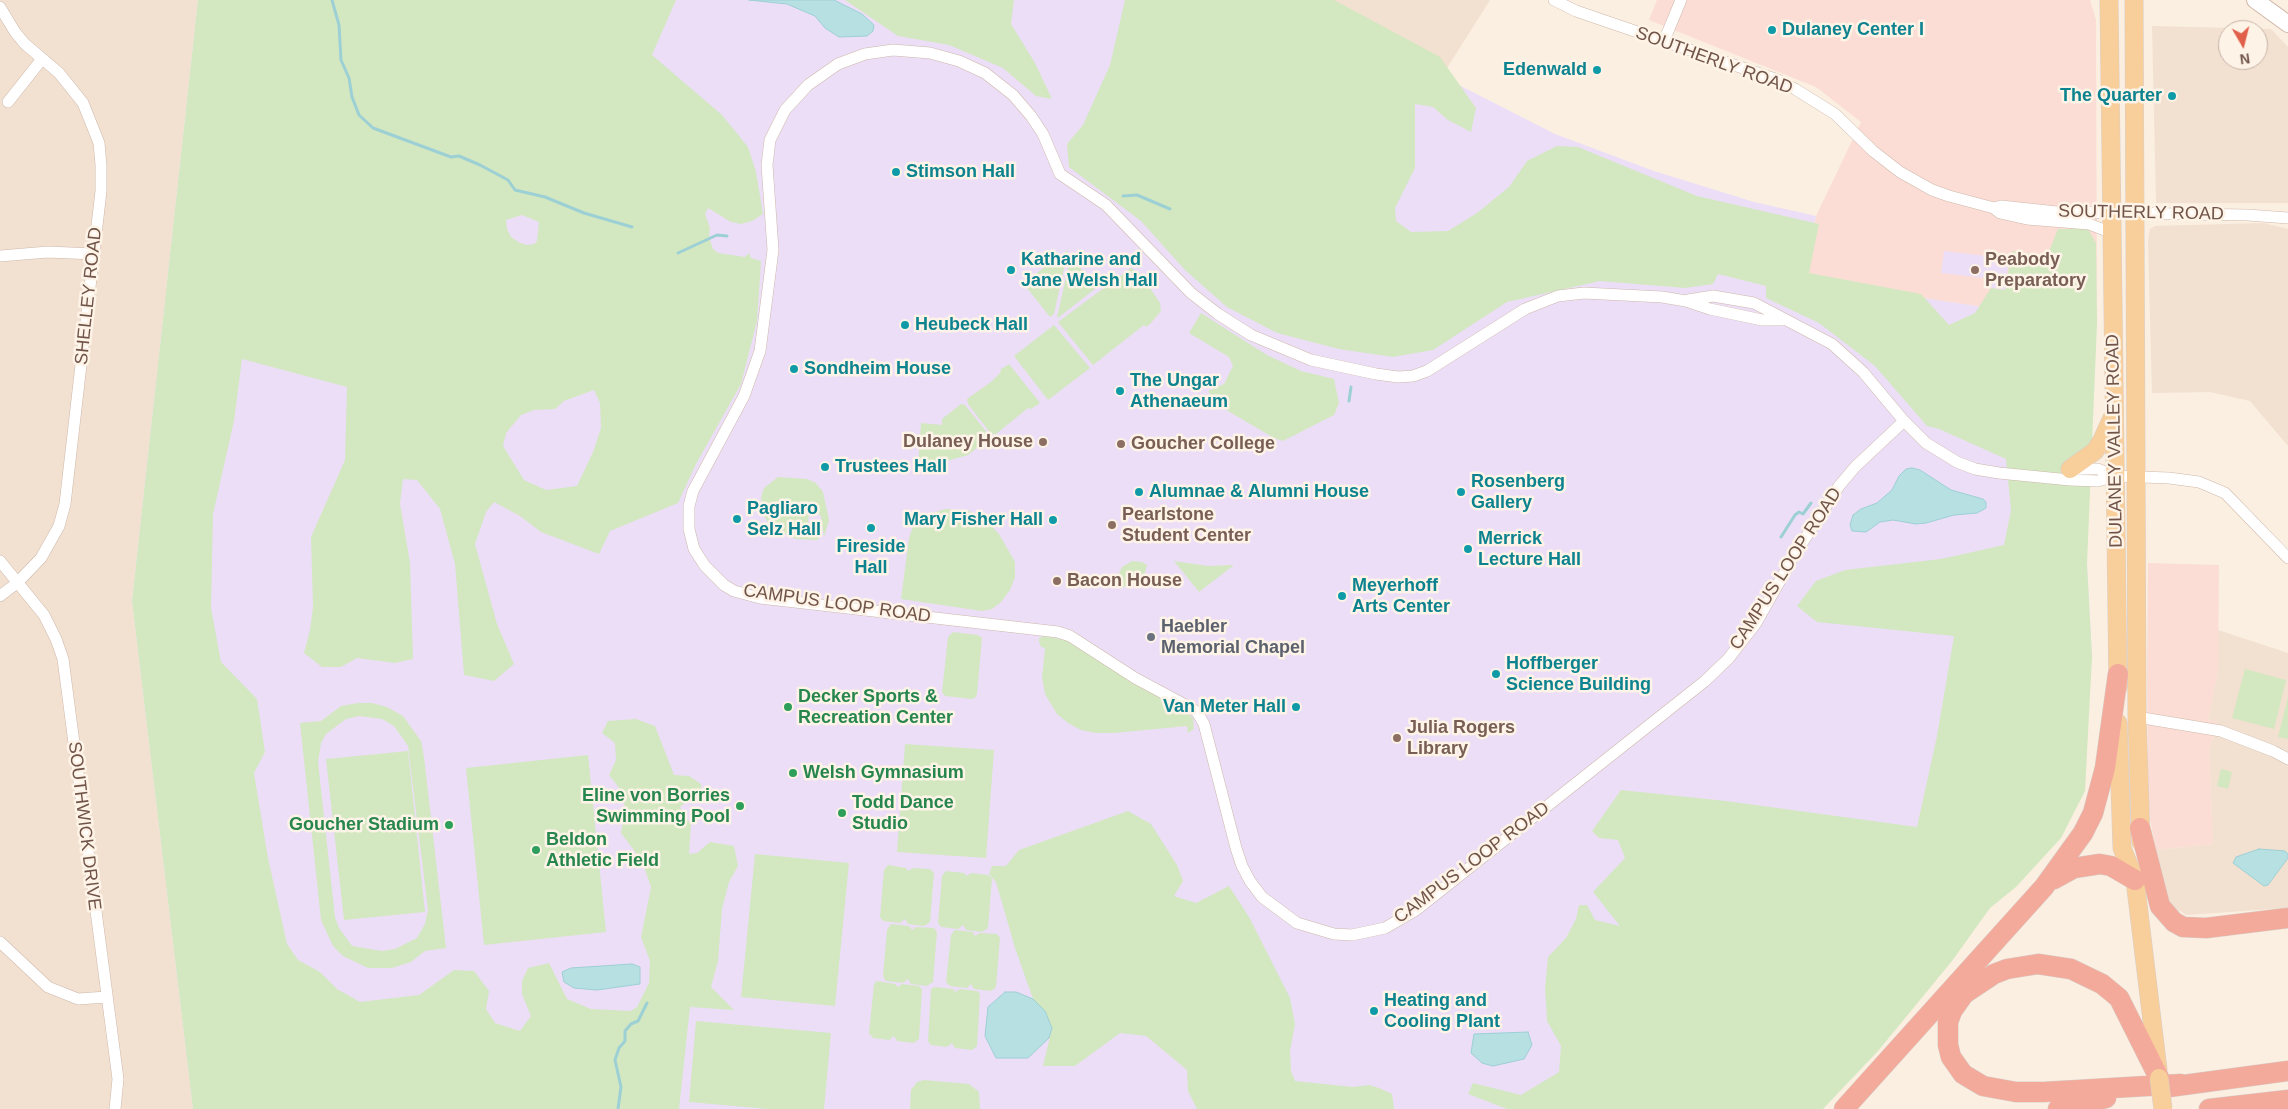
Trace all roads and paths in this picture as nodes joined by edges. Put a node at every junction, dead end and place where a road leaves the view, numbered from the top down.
1 (1554, 0) edge
2 (1681, 0) edge
3 (2096, 0) edge
4 (2109, 0) edge
5 (2134, 0) edge
6 (2255, 0) edge
7 (0, 7) edge
8 (2109, 19) junction
9 (2288, 24) edge
10 (1664, 41) junction
11 (42, 59) junction
12 (8, 102) dead end
13 (1994, 208) junction
14 (2111, 214) junction
15 (2135, 214) junction
16 (2288, 218) edge
17 (2112, 233) junction
18 (94, 254) junction
19 (0, 256) edge
20 (2114, 410) junction
21 (1904, 421) junction
22 (2070, 469) junction
23 (2043, 476) junction
24 (2115, 476) junction
25 (2137, 477) junction
26 (2288, 558) edge
27 (0, 561) edge
28 (17, 583) junction
29 (0, 596) edge
30 (2118, 674) junction
31 (2137, 717) junction
32 (2288, 759) edge
33 (2140, 828) junction
34 (2135, 880) junction
35 (2044, 887) junction
36 (2288, 918) edge
37 (0, 942) edge
38 (107, 997) junction
39 (2148, 1042) junction
40 (2288, 1071) edge
41 (2159, 1078) joint
42 (2181, 1084) junction
43 (2288, 1100) edge
44 (115, 1109) edge
45 (1844, 1109) edge
46 (2058, 1109) edge
47 (2163, 1109) edge
48 (2209, 1109) edge

1 - 10 street, SOUTHERLY ROAD
2 - 10 street
3 - 8 main road
4 - 8 main road, DULANEY VALLEY ROAD
5 - 15 main road, DULANEY VALLEY ROAD
6 - 9 main road
7 - 11 street, SHELLEY ROAD
8 - 14 main road, DULANEY VALLEY ROAD
10 - 13 street, SOUTHERLY ROAD
11 - 12 street
11 - 18 street, SHELLEY ROAD
13 - 14 street, SOUTHERLY ROAD
13 - 17 street, SOUTHERLY ROAD
14 - 15 street, SOUTHERLY ROAD
14 - 17 main road, DULANEY VALLEY ROAD
15 - 16 street, SOUTHERLY ROAD
15 - 25 main road, DULANEY VALLEY ROAD
17 - 20 main road, DULANEY VALLEY ROAD
18 - 19 street
18 - 28 street, SHELLEY ROAD
20 - 22 main road
20 - 24 main road, DULANEY VALLEY ROAD
21 - 21 street, CAMPUS LOOP ROAD
21 - 23 street, CAMPUS LOOP ROAD
22 - 23 street, CAMPUS LOOP ROAD
22 - 24 street, CAMPUS LOOP ROAD
23 - 24 street, CAMPUS LOOP ROAD
24 - 25 street
24 - 30 main road, DULANEY VALLEY ROAD
25 - 26 street
25 - 31 main road, DULANEY VALLEY ROAD
27 - 28 street, SOUTHWICK DRIVE
28 - 29 street, SHELLEY ROAD
28 - 38 street, SOUTHWICK DRIVE
30 - 34 main road, DULANEY VALLEY ROAD
30 - 35 highway
31 - 32 street
31 - 33 main road, DULANEY VALLEY ROAD
33 - 34 main road, DULANEY VALLEY ROAD
33 - 36 highway
34 - 35 highway
34 - 39 main road, DULANEY VALLEY ROAD
35 - 45 highway
37 - 38 street
38 - 44 street, SOUTHWICK DRIVE
39 - 41 highway
39 - 42 highway
40 - 42 highway
41 - 47 main road, bridge
42 - 46 highway
43 - 48 highway

